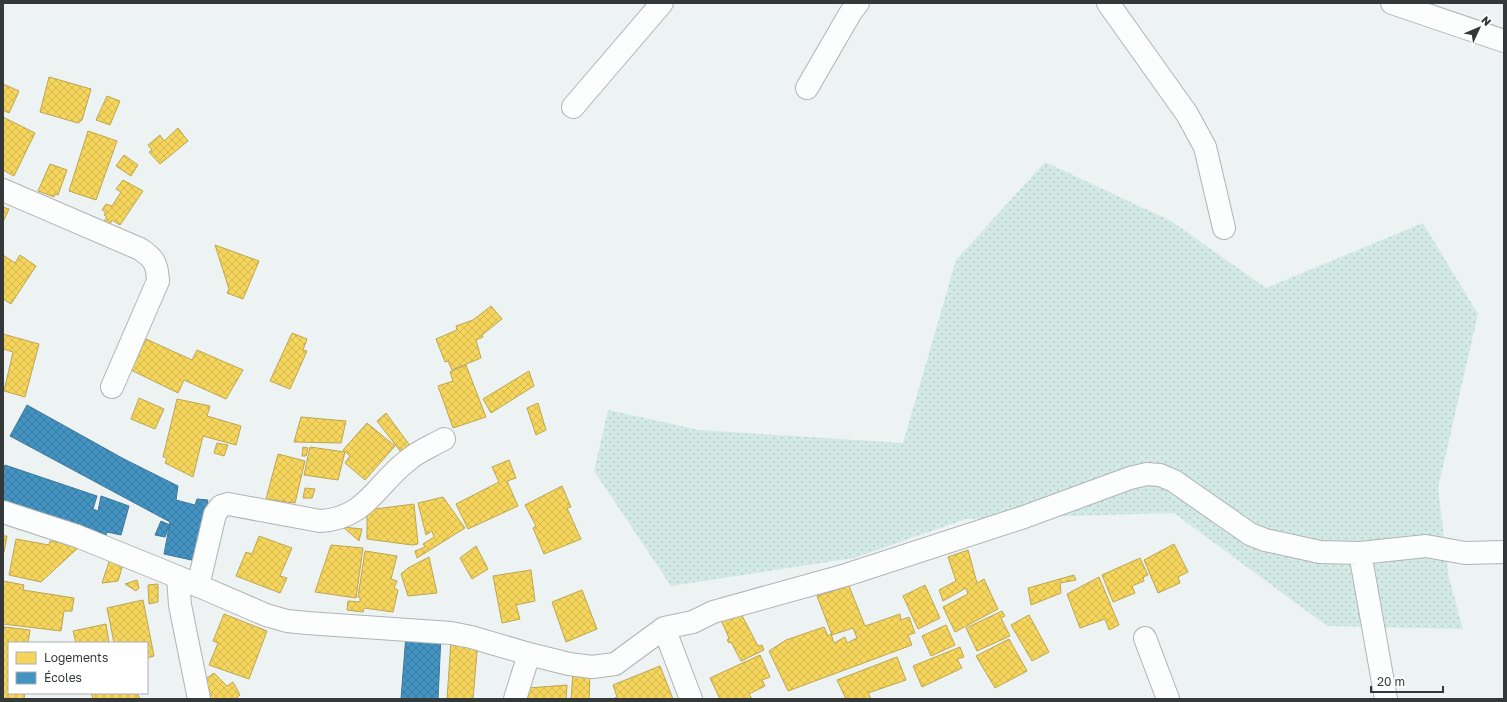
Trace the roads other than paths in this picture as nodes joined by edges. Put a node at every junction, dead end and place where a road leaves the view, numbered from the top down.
1 (662, 3) edge
2 (858, 3) edge
3 (1108, 3) edge
4 (1392, 3) edge
5 (1504, 41) edge
6 (807, 88) dead end
7 (573, 107) dead end
8 (3, 190) edge
9 (1224, 228) dead end
10 (112, 387) dead end
11 (444, 439) dead end
12 (3, 512) edge
13 (1504, 552) edge
14 (1360, 553) junction
15 (178, 577) junction
16 (198, 586) junction
17 (664, 628) junction
18 (1145, 638) dead end
19 (529, 654) junction
20 (199, 699) edge
21 (515, 699) edge
22 (691, 699) edge
23 (1168, 699) edge
24 (1386, 699) edge

1 - 7 street
2 - 6 street
3 - 9 street
4 - 5 street
8 - 10 street
11 - 16 street
12 - 15 street
13 - 14 street
14 - 17 street
14 - 24 street
15 - 16 street
15 - 20 street
16 - 19 street
17 - 19 street
17 - 22 street
18 - 23 street
19 - 21 street

